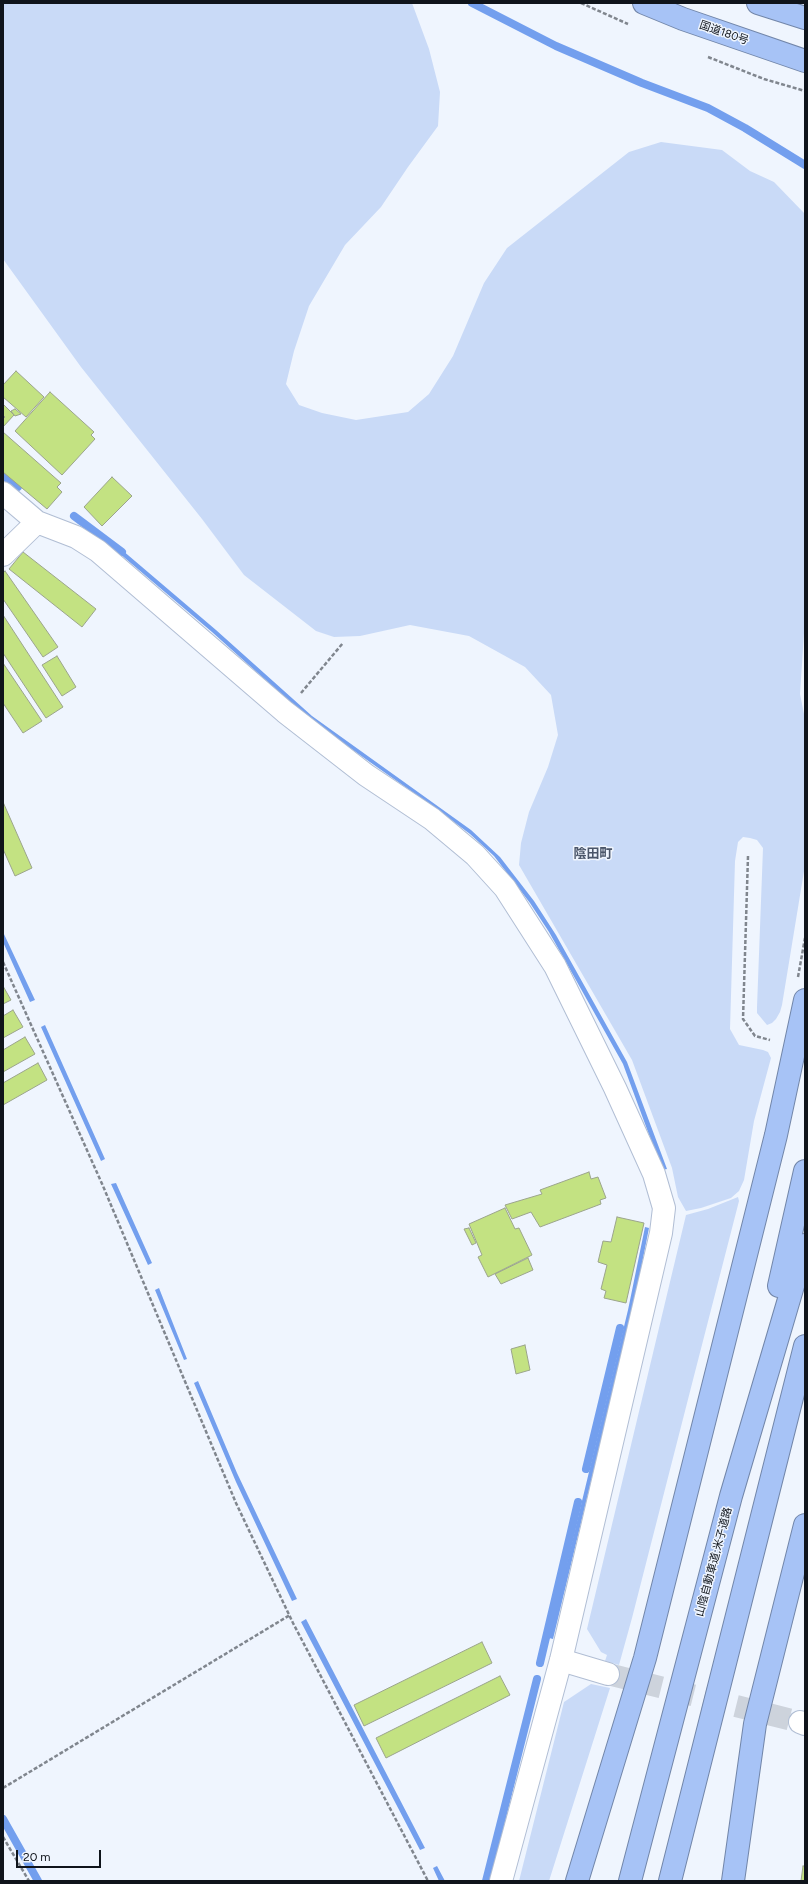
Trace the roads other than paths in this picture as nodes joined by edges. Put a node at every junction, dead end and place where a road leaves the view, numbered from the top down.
1 (644, 3) edge
2 (758, 3) edge
3 (805, 18) edge
4 (805, 61) edge
5 (3, 493) edge
6 (37, 522) junction
7 (3, 555) edge
8 (805, 1000) edge
9 (805, 1171) edge
10 (805, 1245) edge
11 (805, 1346) edge
12 (805, 1366) edge
13 (731, 1496) junction
14 (768, 1498) junction
15 (805, 1525) edge
16 (561, 1660) junction
17 (608, 1674) tunnel mouth
18 (501, 1881) edge
19 (577, 1881) edge
20 (630, 1881) edge
21 (670, 1881) edge
22 (733, 1881) edge

1 - 4 highway, 国道180号
2 - 3 highway
5 - 6 street
6 - 7 street
6 - 16 street
8 - 19 highway
9 - 13 highway
10 - 13 highway, 山陰自動車道;米子道路
11 - 14 highway
12 - 14 highway
13 - 20 highway, 山陰自動車道;米子道路
14 - 21 highway
15 - 22 highway
16 - 17 street
16 - 18 street

